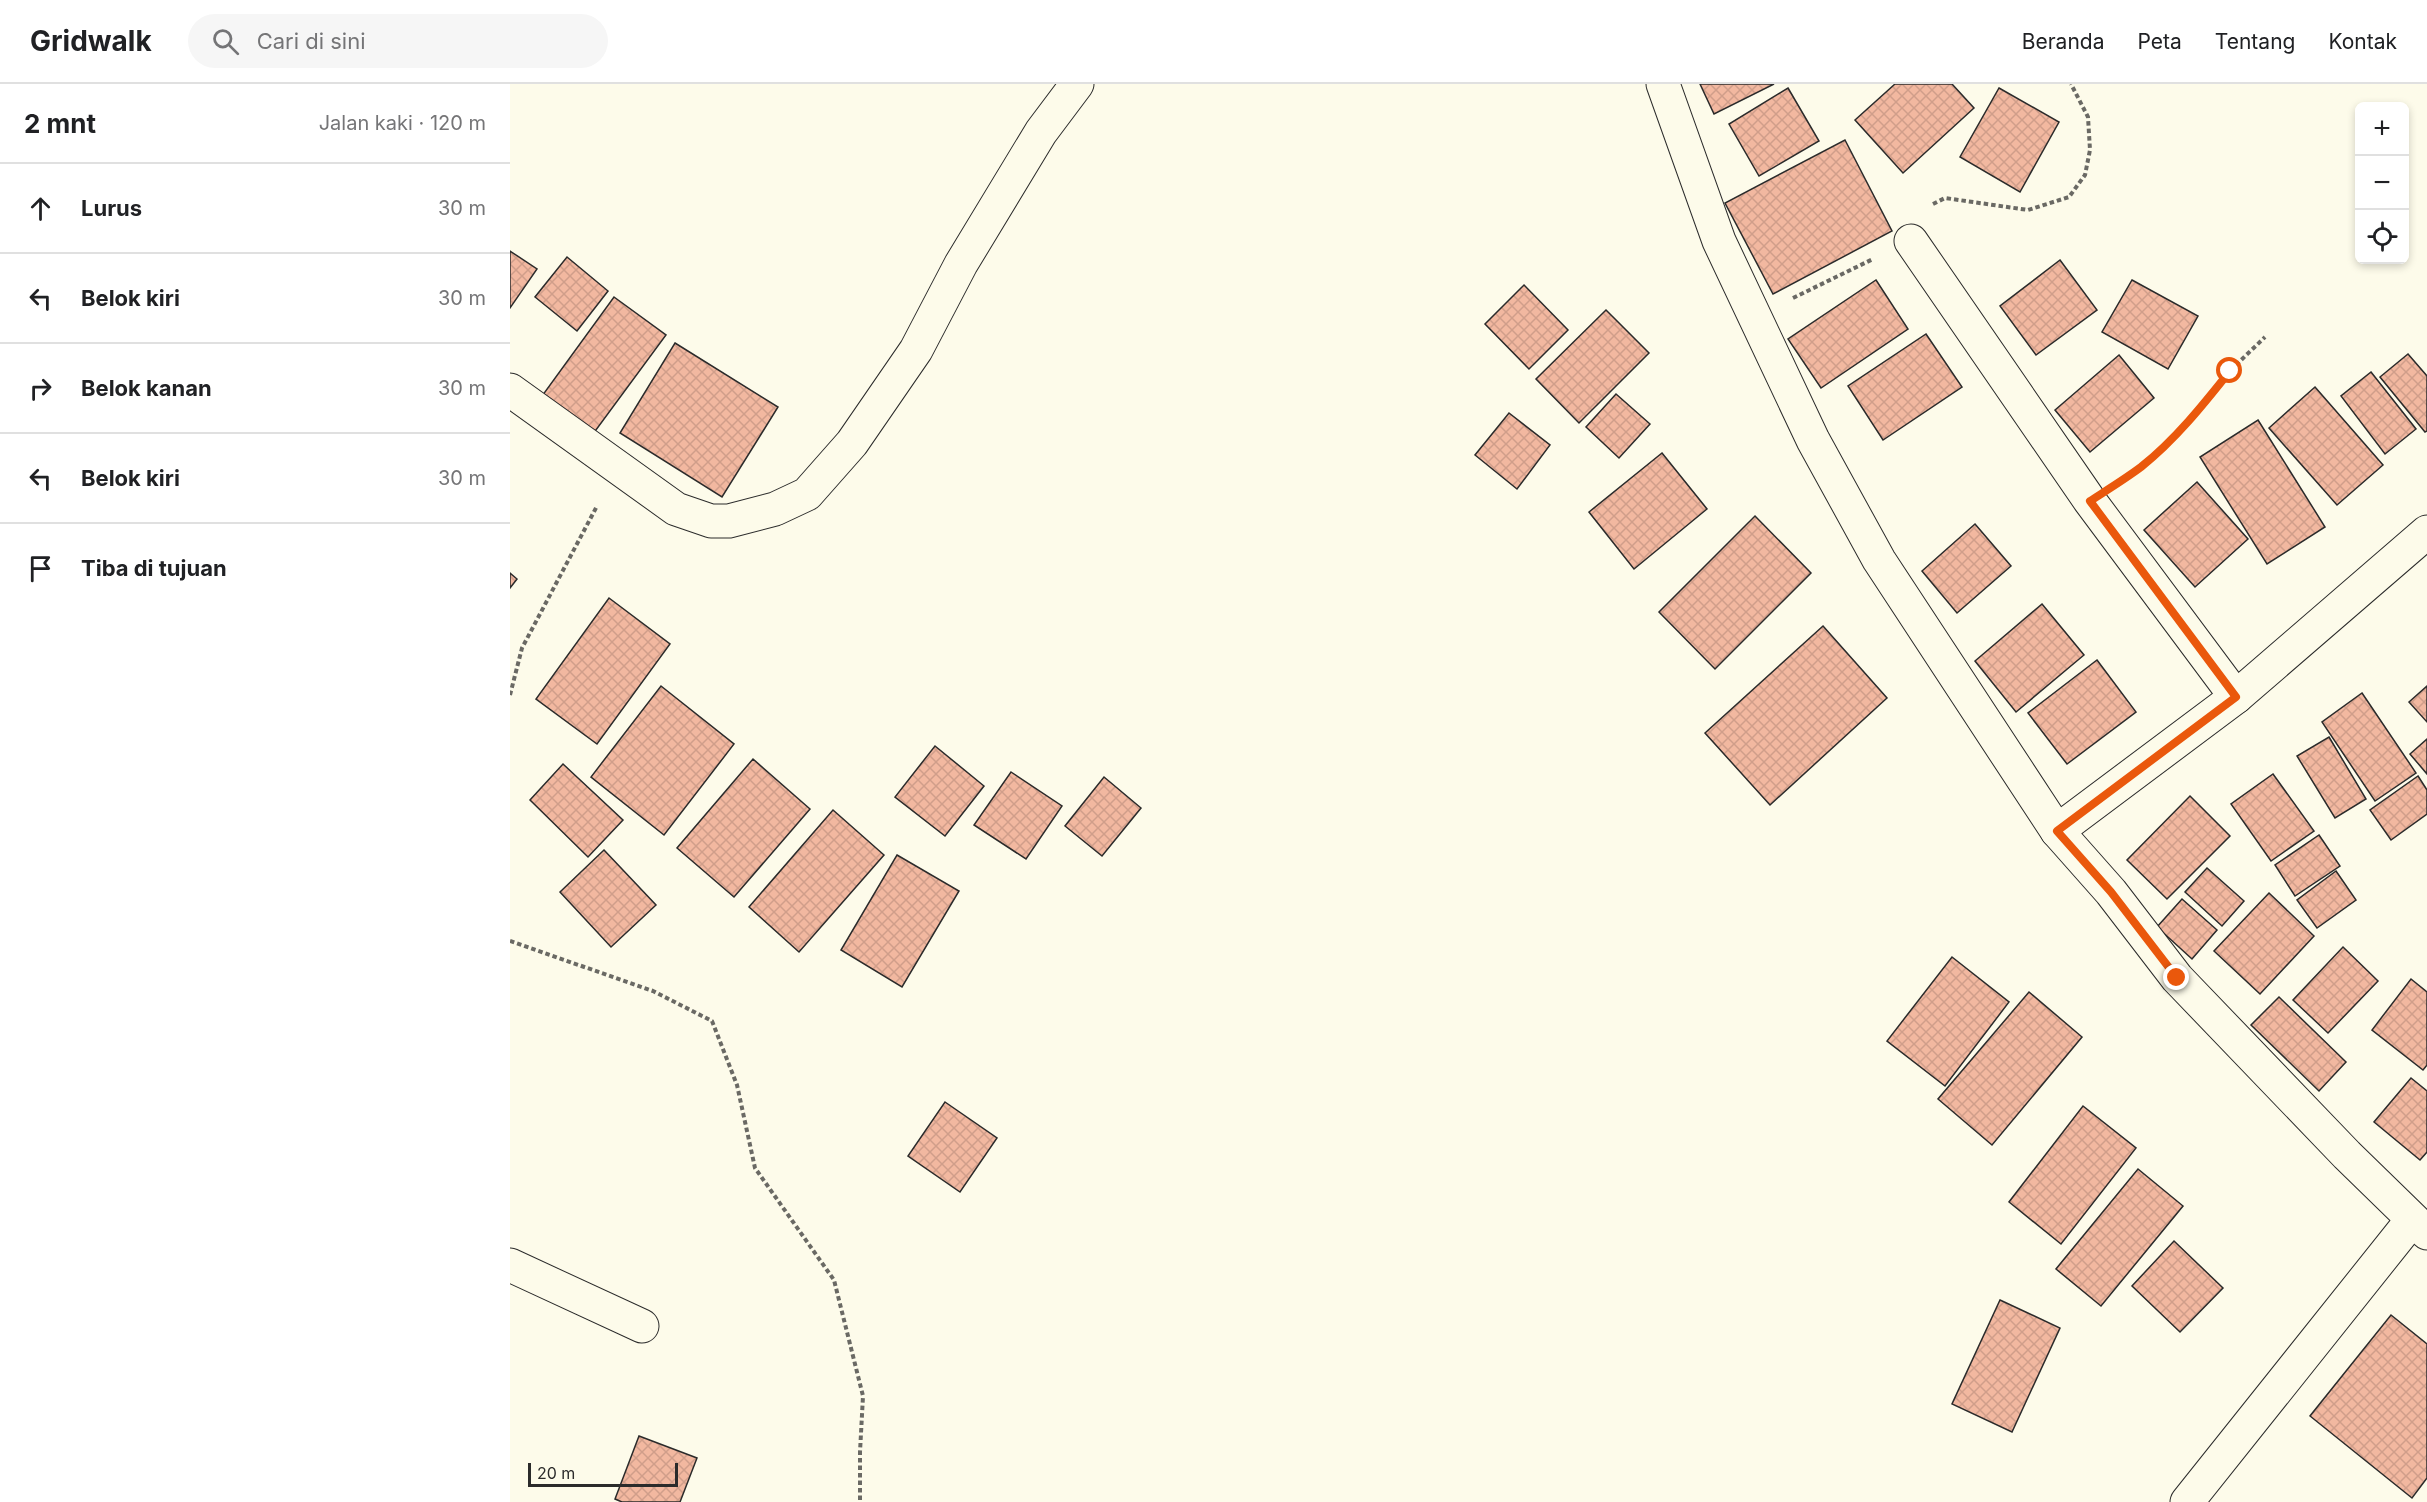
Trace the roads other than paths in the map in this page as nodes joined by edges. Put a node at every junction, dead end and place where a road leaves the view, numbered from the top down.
1 (1077, 84) edge
2 (1663, 84) edge
3 (1911, 241) road end
4 (510, 390) edge
5 (2427, 532) edge
6 (2236, 697) junction
7 (2057, 831) junction
8 (2419, 1227) edge
9 (510, 1265) edge
10 (642, 1326) dead end
11 (2187, 1502) edge

1 - 4 street
2 - 7 street
3 - 6 street
5 - 6 street
6 - 7 street
7 - 8 street
8 - 11 street
9 - 10 street

